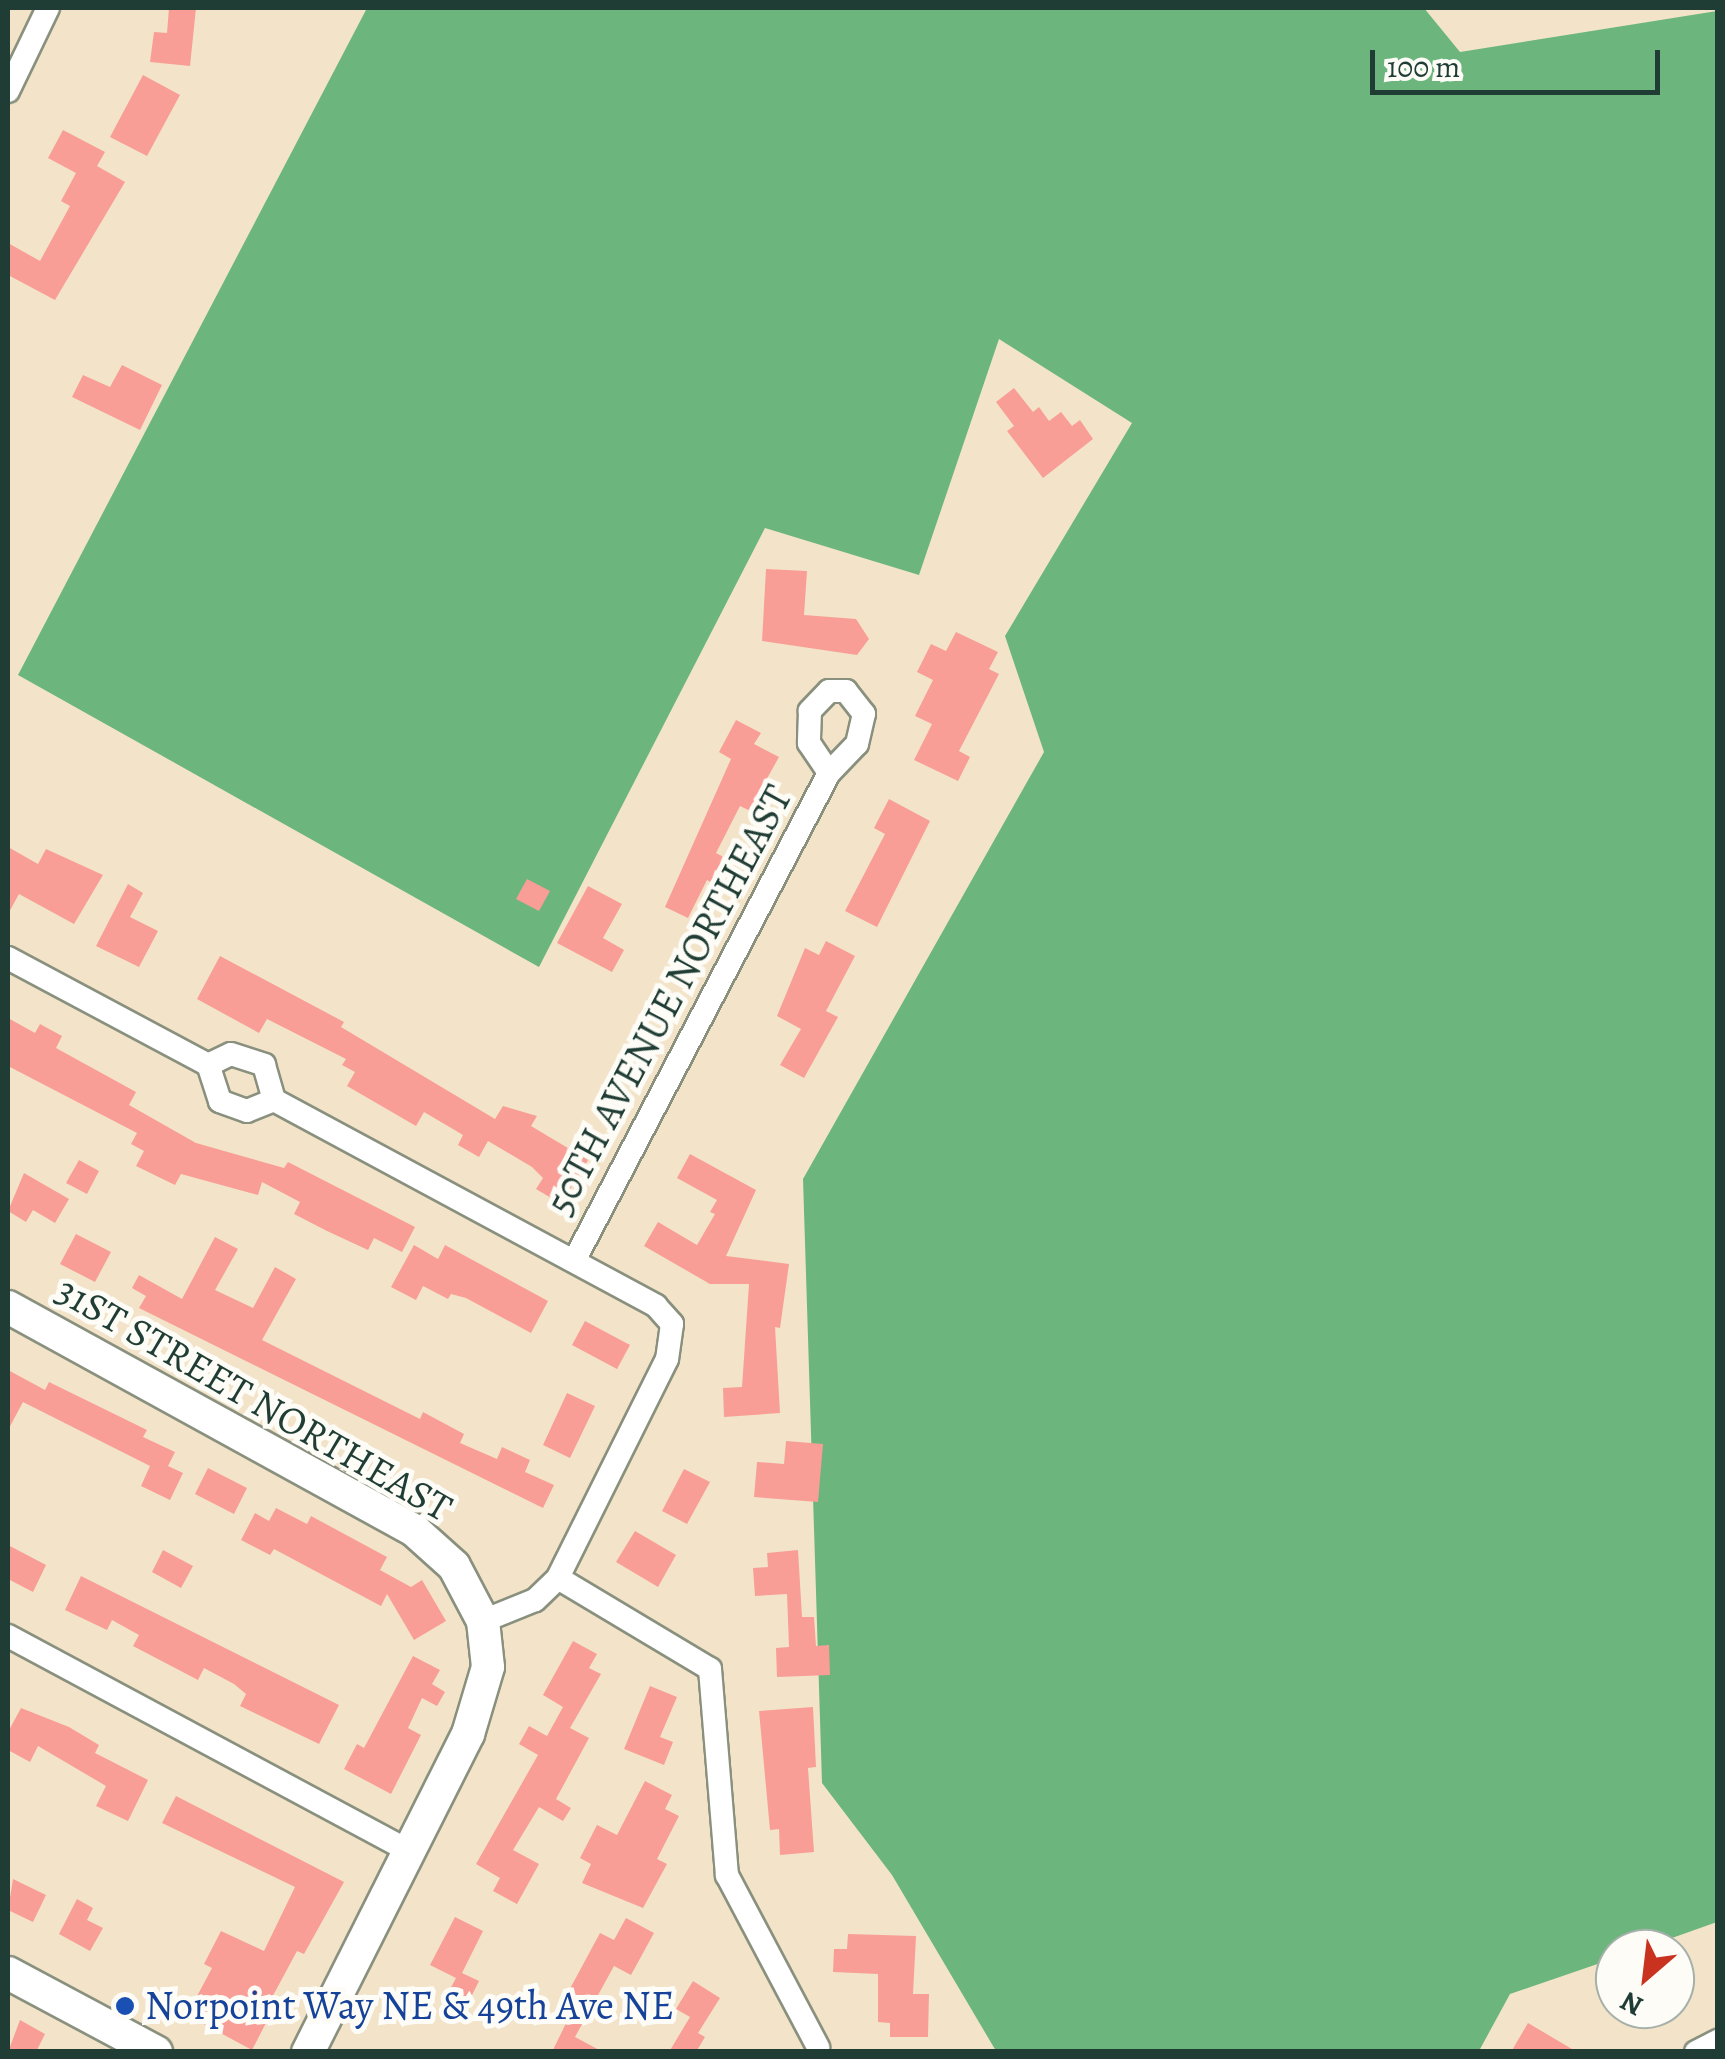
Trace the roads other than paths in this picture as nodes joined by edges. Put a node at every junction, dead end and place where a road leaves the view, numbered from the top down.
1 (41, 10) edge
2 (8, 90) edge
3 (828, 773) dead end
4 (8, 958) edge
5 (208, 1065) junction
6 (274, 1100) junction
7 (574, 1260) junction
8 (8, 1307) edge
9 (558, 1578) junction
10 (483, 1621) junction
11 (8, 1636) edge
12 (411, 1852) junction
13 (8, 1973) edge
14 (1718, 2041) edge
15 (818, 2047) dead end
16 (156, 2052) edge
17 (308, 2052) edge
18 (1696, 2052) edge

1 - 2 street
3 - 7 street, 50TH AVENUE NORTHEAST
4 - 5 street
5 - 6 street
5 - 6 street
6 - 7 street
7 - 9 street
8 - 10 street, 31ST STREET NORTHEAST
9 - 10 street
9 - 15 street
10 - 12 street
11 - 12 street
12 - 17 street
13 - 16 street
14 - 18 street

